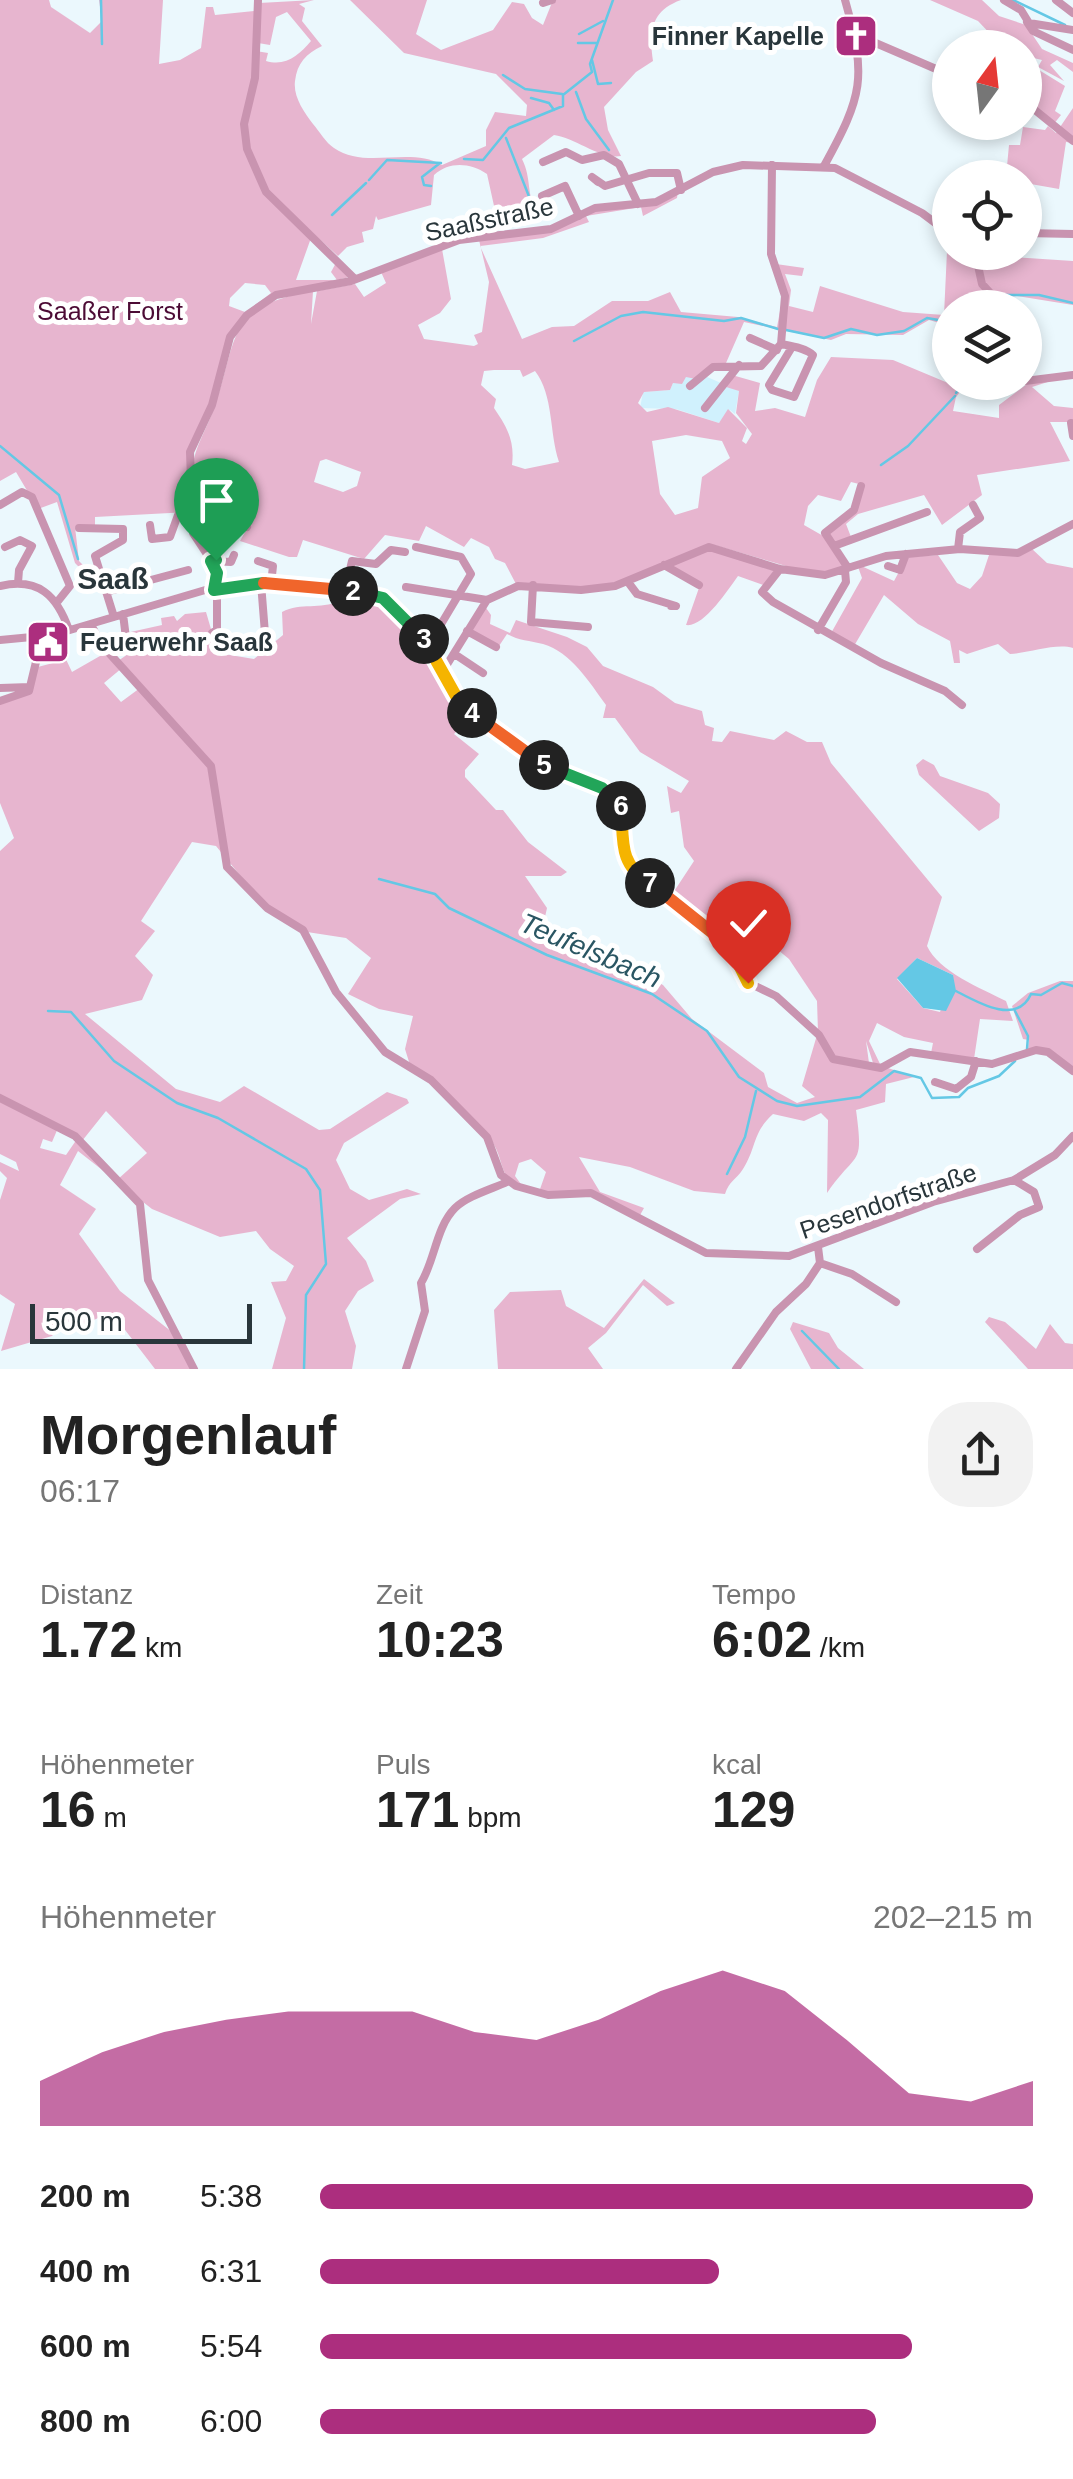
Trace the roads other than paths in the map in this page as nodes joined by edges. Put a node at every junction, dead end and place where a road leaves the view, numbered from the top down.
1 (258, 0) edge
2 (845, 0) edge
3 (1004, 0) edge
4 (1056, 0) edge
5 (1073, 12) edge
6 (1027, 22) junction
7 (1072, 30) edge
8 (857, 34) junction
9 (1073, 50) edge
10 (932, 69) edge
11 (1042, 116) edge
12 (1073, 141) edge
13 (543, 162) dead end
14 (772, 165) junction
15 (824, 166) junction
16 (626, 180) junction
17 (598, 182) dead end
18 (681, 190) junction
19 (542, 196) dead end
20 (635, 204) junction
21 (579, 216) junction
22 (932, 220) edge
23 (1042, 233) edge
24 (1073, 234) edge
25 (355, 280) junction
26 (750, 338) dead end
27 (779, 347) junction
28 (792, 347) junction
29 (739, 365) junction
30 (1073, 375) edge
31 (1042, 379) edge
32 (690, 386) dead end
33 (705, 408) dead end
34 (1071, 422) edge
35 (1073, 436) edge
36 (861, 486) dead end
37 (190, 494) junction
38 (0, 505) edge
39 (973, 505) dead end
40 (927, 512) dead end
41 (192, 514) junction
42 (1073, 524) edge
43 (150, 525) dead end
44 (79, 528) dead end
45 (246, 528) dead end
46 (49, 538) junction
47 (5, 546) dead end
48 (32, 546) junction
49 (834, 546) junction
50 (416, 548) dead end
51 (958, 550) junction
52 (405, 552) dead end
53 (906, 554) junction
54 (234, 556) dead end
55 (211, 561) junction
56 (258, 561) dead end
57 (664, 566) junction
58 (888, 566) dead end
59 (780, 569) junction
60 (847, 569) junction
61 (188, 570) dead end
62 (300, 574) dead end
63 (628, 582) junction
64 (18, 583) junction
65 (266, 583) junction
66 (533, 585) junction
67 (699, 585) dead end
68 (0, 586) edge
69 (298, 588) junction
70 (406, 588) dead end
71 (214, 589) junction
72 (345, 591) junction
73 (106, 592) junction
74 (462, 594) junction
75 (58, 600) junction
76 (486, 600) junction
77 (671, 606) dead end
78 (118, 616) junction
79 (90, 624) junction
80 (588, 627) dead end
81 (70, 630) junction
82 (818, 630) junction
83 (467, 631) junction
84 (212, 633) dead end
85 (42, 637) junction
86 (0, 640) edge
87 (266, 646) dead end
88 (428, 646) junction
89 (496, 647) dead end
90 (107, 650) junction
91 (456, 655) junction
92 (443, 672) junction
93 (483, 672) dead end
94 (0, 688) edge
95 (31, 688) junction
96 (0, 701) edge
97 (962, 705) dead end
98 (976, 1061) junction
99 (1073, 1071) edge
100 (935, 1082) dead end
101 (0, 1098) edge
102 (1073, 1136) edge
103 (1014, 1180) junction
104 (507, 1182) junction
105 (818, 1247) junction
106 (979, 1247) dead end
107 (820, 1263) junction
108 (896, 1302) dead end
109 (194, 1369) edge
110 (406, 1369) edge
111 (736, 1369) edge

1 - 25 street
2 - 8 street
3 - 6 street
4 - 5 street
6 - 7 street
6 - 9 street
8 - 10 street
8 - 15 street
11 - 12 street
13 - 16 street
14 - 15 street, Saaßstraße
14 - 18 street, Saaßstraße
14 - 27 street
15 - 22 street
16 - 17 street
16 - 18 street
16 - 20 street
18 - 20 street, Saaßstraße
19 - 21 street
20 - 21 street, Saaßstraße
21 - 25 street, Saaßstraße
23 - 24 street
25 - 37 street, Saaßstraße
26 - 27 street
27 - 28 street
27 - 29 street
28 - 28 street
29 - 32 street
29 - 33 street
30 - 31 street
34 - 35 street
36 - 49 street
37 - 41 street, Saaßstraße
37 - 45 street
38 - 46 street
39 - 51 street
40 - 49 street
41 - 43 street
41 - 55 street, Saaßstraße
42 - 51 street
44 - 73 street
46 - 48 street
46 - 75 street
47 - 48 street
48 - 64 street
49 - 60 street
50 - 74 street
51 - 53 street
52 - 72 street
53 - 58 street
53 - 60 street
54 - 55 street
55 - 71 street
56 - 65 street
57 - 59 street
57 - 63 street
57 - 67 street
59 - 60 street
59 - 82 street
60 - 82 street
61 - 73 street
62 - 69 street
63 - 66 street
63 - 77 street
64 - 68 street
64 - 75 street
65 - 69 street
65 - 71 street
65 - 87 street
66 - 76 street
66 - 80 street
69 - 72 street
70 - 74 street
71 - 78 street
71 - 84 street
72 - 88 street
73 - 78 street
74 - 76 street
74 - 88 street
75 - 81 street
76 - 83 street
78 - 79 street
78 - 90 street
79 - 81 street
79 - 90 street
81 - 85 street
82 - 97 street
83 - 89 street
83 - 91 street
85 - 86 street
85 - 95 street
88 - 92 street
90 - 104 street
91 - 92 street
91 - 93 street
92 - 98 street
94 - 95 street
95 - 96 street
98 - 99 street
98 - 100 street
101 - 109 street
102 - 103 street, Pesendorfstraße
103 - 105 street, Pesendorfstraße
103 - 106 street
104 - 105 street, Pesendorfstraße
104 - 110 street
105 - 107 street
107 - 108 street
107 - 111 street

